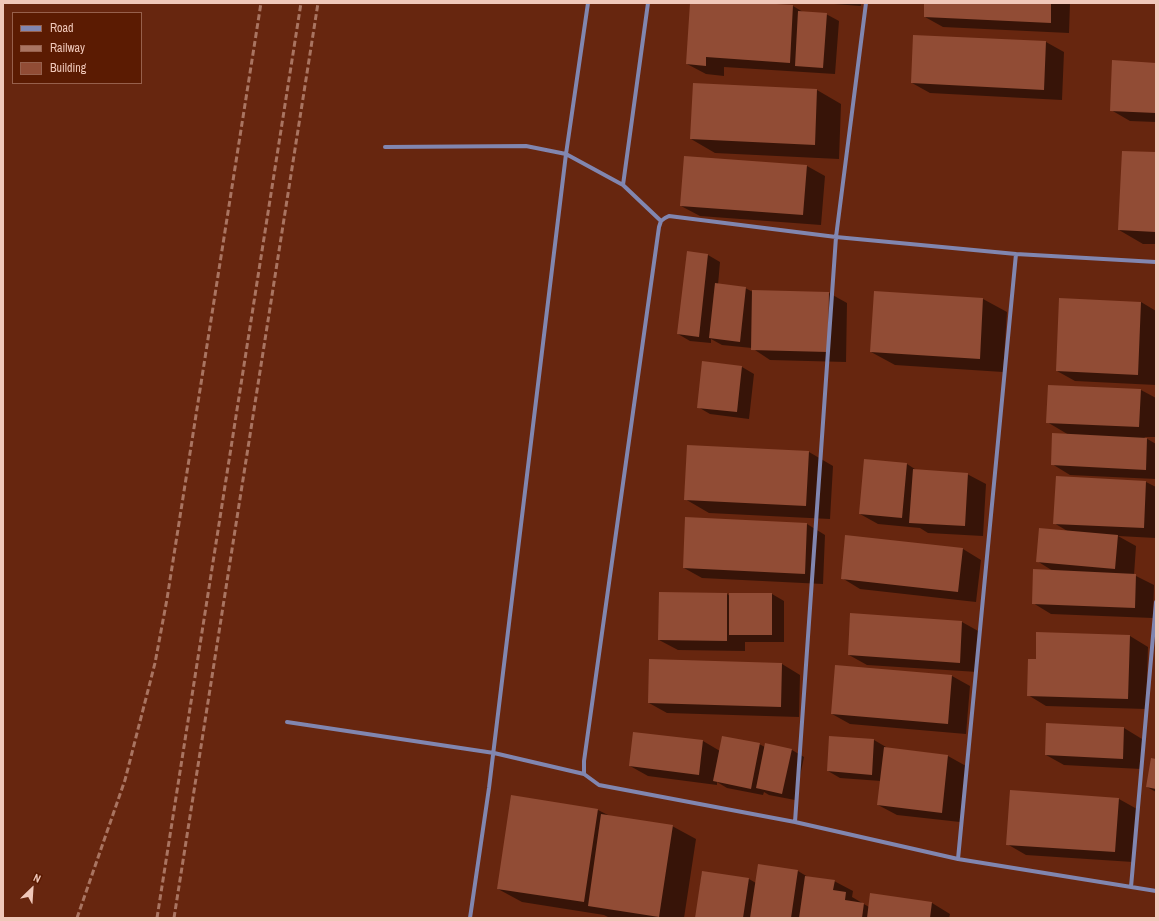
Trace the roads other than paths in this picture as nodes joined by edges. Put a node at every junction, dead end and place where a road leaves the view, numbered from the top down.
1 (588, 3) edge
2 (648, 3) edge
3 (866, 3) edge
4 (385, 146) dead end
5 (566, 154) junction
6 (623, 185) junction
7 (661, 221) junction
8 (836, 237) junction
9 (1016, 254) junction
10 (1156, 262) edge
11 (1156, 602) edge
12 (287, 722) dead end
13 (494, 753) junction
14 (584, 774) junction
15 (795, 822) junction
16 (958, 859) junction
17 (1131, 887) junction
18 (1156, 891) edge
19 (470, 918) edge

1 - 5 street
2 - 6 street
3 - 8 street
4 - 5 street
5 - 6 street
5 - 13 street
6 - 7 street
7 - 8 street
7 - 14 street
8 - 9 street
8 - 15 street
9 - 10 street
9 - 16 street
11 - 17 street
12 - 13 street
13 - 14 street
13 - 19 street
14 - 15 street
15 - 16 street
16 - 17 street
17 - 18 street

